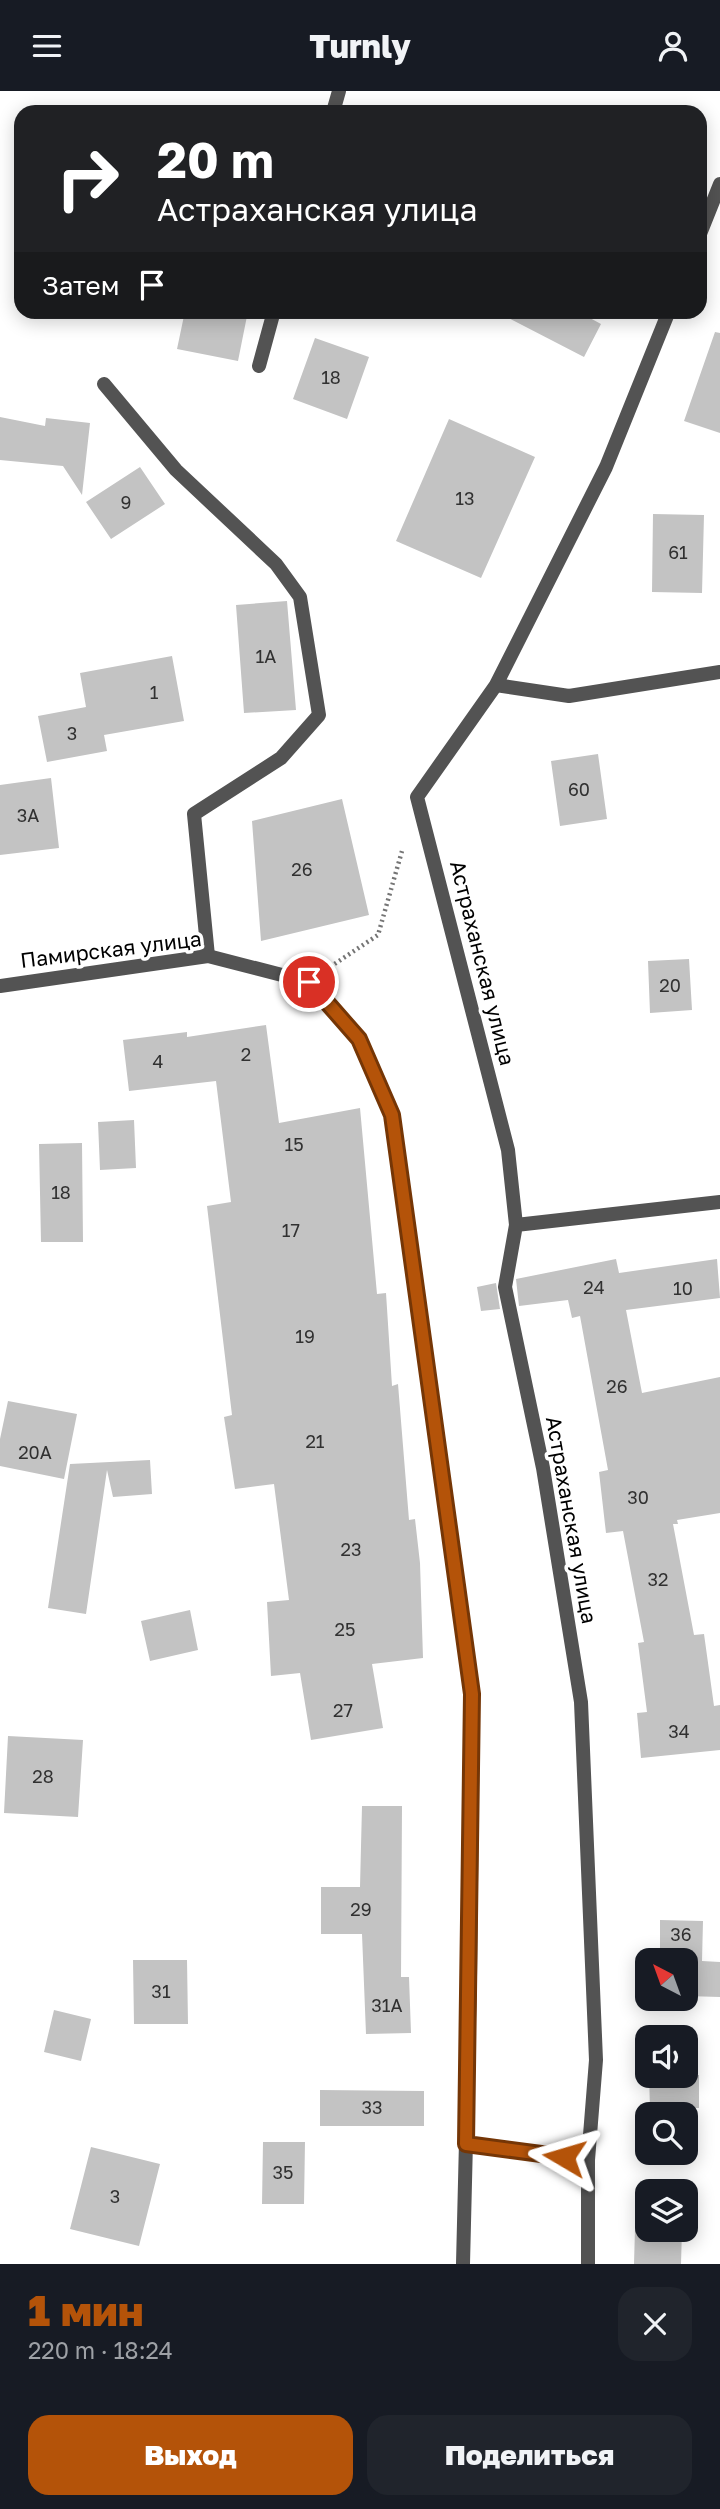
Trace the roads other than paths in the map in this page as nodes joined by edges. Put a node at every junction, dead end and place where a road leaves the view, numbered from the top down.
1 (720, 184) edge
2 (707, 216) edge
3 (272, 319) edge
4 (666, 319) edge
5 (259, 366) dead end
6 (104, 384) dead end
7 (720, 672) edge
8 (496, 685) junction
9 (208, 956) junction
10 (0, 986) edge
11 (720, 1202) edge
12 (516, 1225) junction
13 (466, 2144) junction
14 (588, 2160) junction
15 (463, 2264) edge
16 (588, 2264) edge

1 - 2 street
3 - 5 street
4 - 8 street, Астраханская улица
6 - 9 street
7 - 8 street
8 - 12 street, Астраханская улица
9 - 10 street, Памирская улица
9 - 13 street, Памирская улица
11 - 12 street
12 - 14 street, Астраханская улица
13 - 14 street
13 - 15 street
14 - 16 street, Астраханская улица

